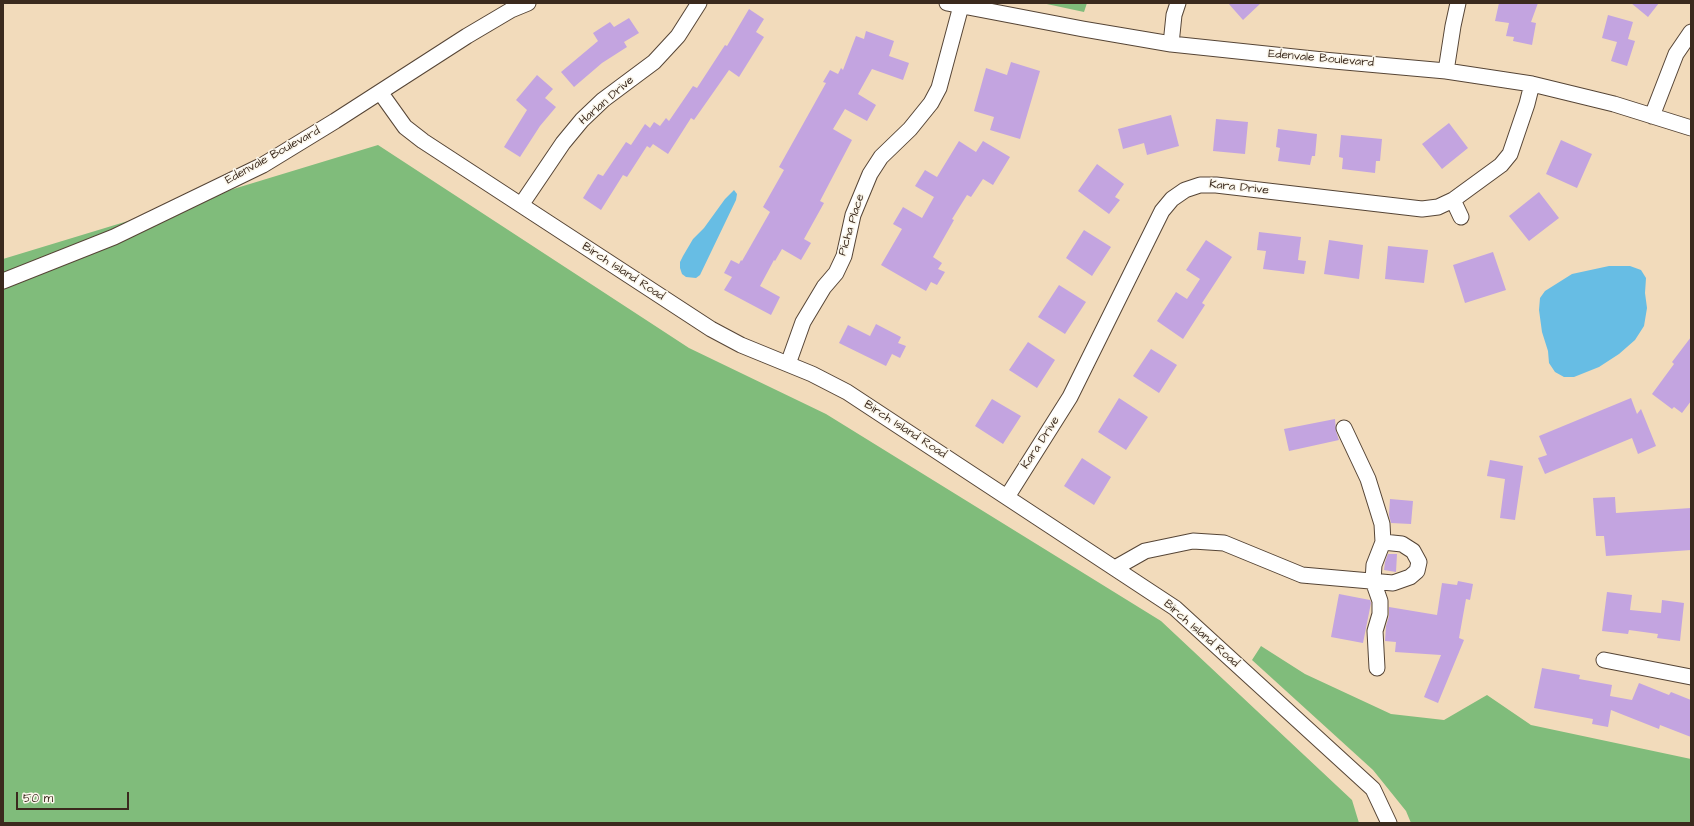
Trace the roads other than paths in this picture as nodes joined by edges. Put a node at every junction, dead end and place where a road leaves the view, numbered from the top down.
1 (528, 3) edge
2 (699, 3) edge
3 (1178, 3) edge
4 (1458, 3) edge
5 (954, 5) edge
6 (1691, 32) edge
7 (1171, 44) junction
8 (1446, 70) junction
9 (1532, 84) junction
10 (380, 92) junction
11 (1652, 116) junction
12 (1691, 128) edge
13 (1453, 200) junction
14 (521, 205) junction
15 (1461, 216) dead end
16 (3, 281) edge
17 (788, 364) junction
18 (1344, 428) dead end
19 (1007, 497) junction
20 (1383, 542) junction
21 (1115, 568) junction
22 (1373, 581) junction
23 (1604, 660) dead end
24 (1377, 668) dead end
25 (1691, 677) edge
26 (1389, 823) edge

1 - 10 street, Edenvale Boulevard
2 - 14 street, Harlan Drive
3 - 7 street
4 - 8 street
5 - 7 street, Edenvale Boulevard
5 - 17 street, Picha Place
6 - 11 street
7 - 8 street, Edenvale Boulevard
8 - 9 street, Edenvale Boulevard
9 - 11 street, Edenvale Boulevard
9 - 13 street, Kara Drive
10 - 14 street, Birch Island Road
10 - 16 street, Edenvale Boulevard
11 - 12 street, Edenvale Boulevard
13 - 15 street
13 - 19 street, Kara Drive
14 - 17 street, Birch Island Road
17 - 19 street, Birch Island Road
18 - 20 street
19 - 21 street, Birch Island Road
20 - 22 street
20 - 22 street
21 - 22 street
21 - 26 street, Birch Island Road
22 - 24 street
23 - 25 street

